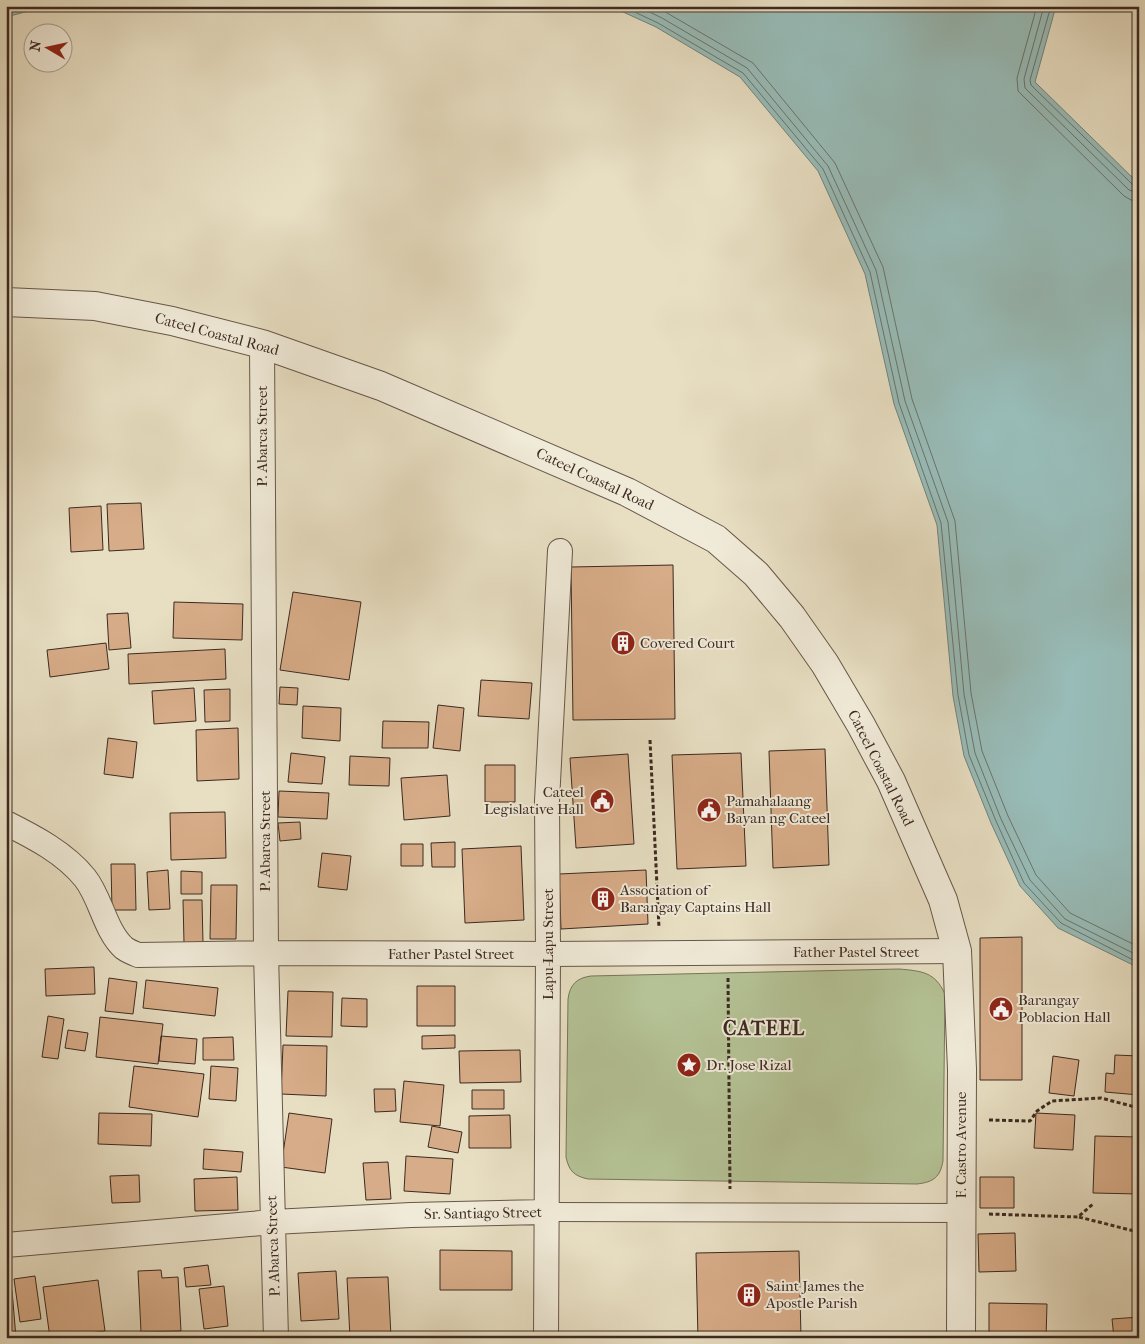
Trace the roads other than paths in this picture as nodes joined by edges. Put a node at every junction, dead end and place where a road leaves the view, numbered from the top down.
1 (6, 302) edge
2 (262, 344) junction
3 (560, 551) dead end
4 (6, 823) edge
5 (957, 952) junction
6 (266, 953) junction
7 (548, 954) junction
8 (547, 1212) junction
9 (961, 1213) junction
10 (273, 1222) junction
11 (6, 1245) edge
12 (276, 1338) edge
13 (546, 1338) edge
14 (961, 1338) edge

1 - 2 street, Cateel Coastal Road
2 - 5 street, Cateel Coastal Road
2 - 6 street, P. Abarca Street
3 - 7 street, Lapu-Lapu Street
4 - 6 street, Father Pastel Street
5 - 7 street, Father Pastel Street
5 - 9 street, F. Castro Avenue
6 - 7 street, Father Pastel Street
6 - 10 street, P. Abarca Street
7 - 8 street, Lapu-Lapu Street
8 - 9 street, Sr. Santiago Street
8 - 10 street, Sr. Santiago Street
8 - 13 street, Lapu-Lapu Street
9 - 14 street, F. Castro Avenue
10 - 11 street, Sr. Santiago Street
10 - 12 street, P. Abarca Street

